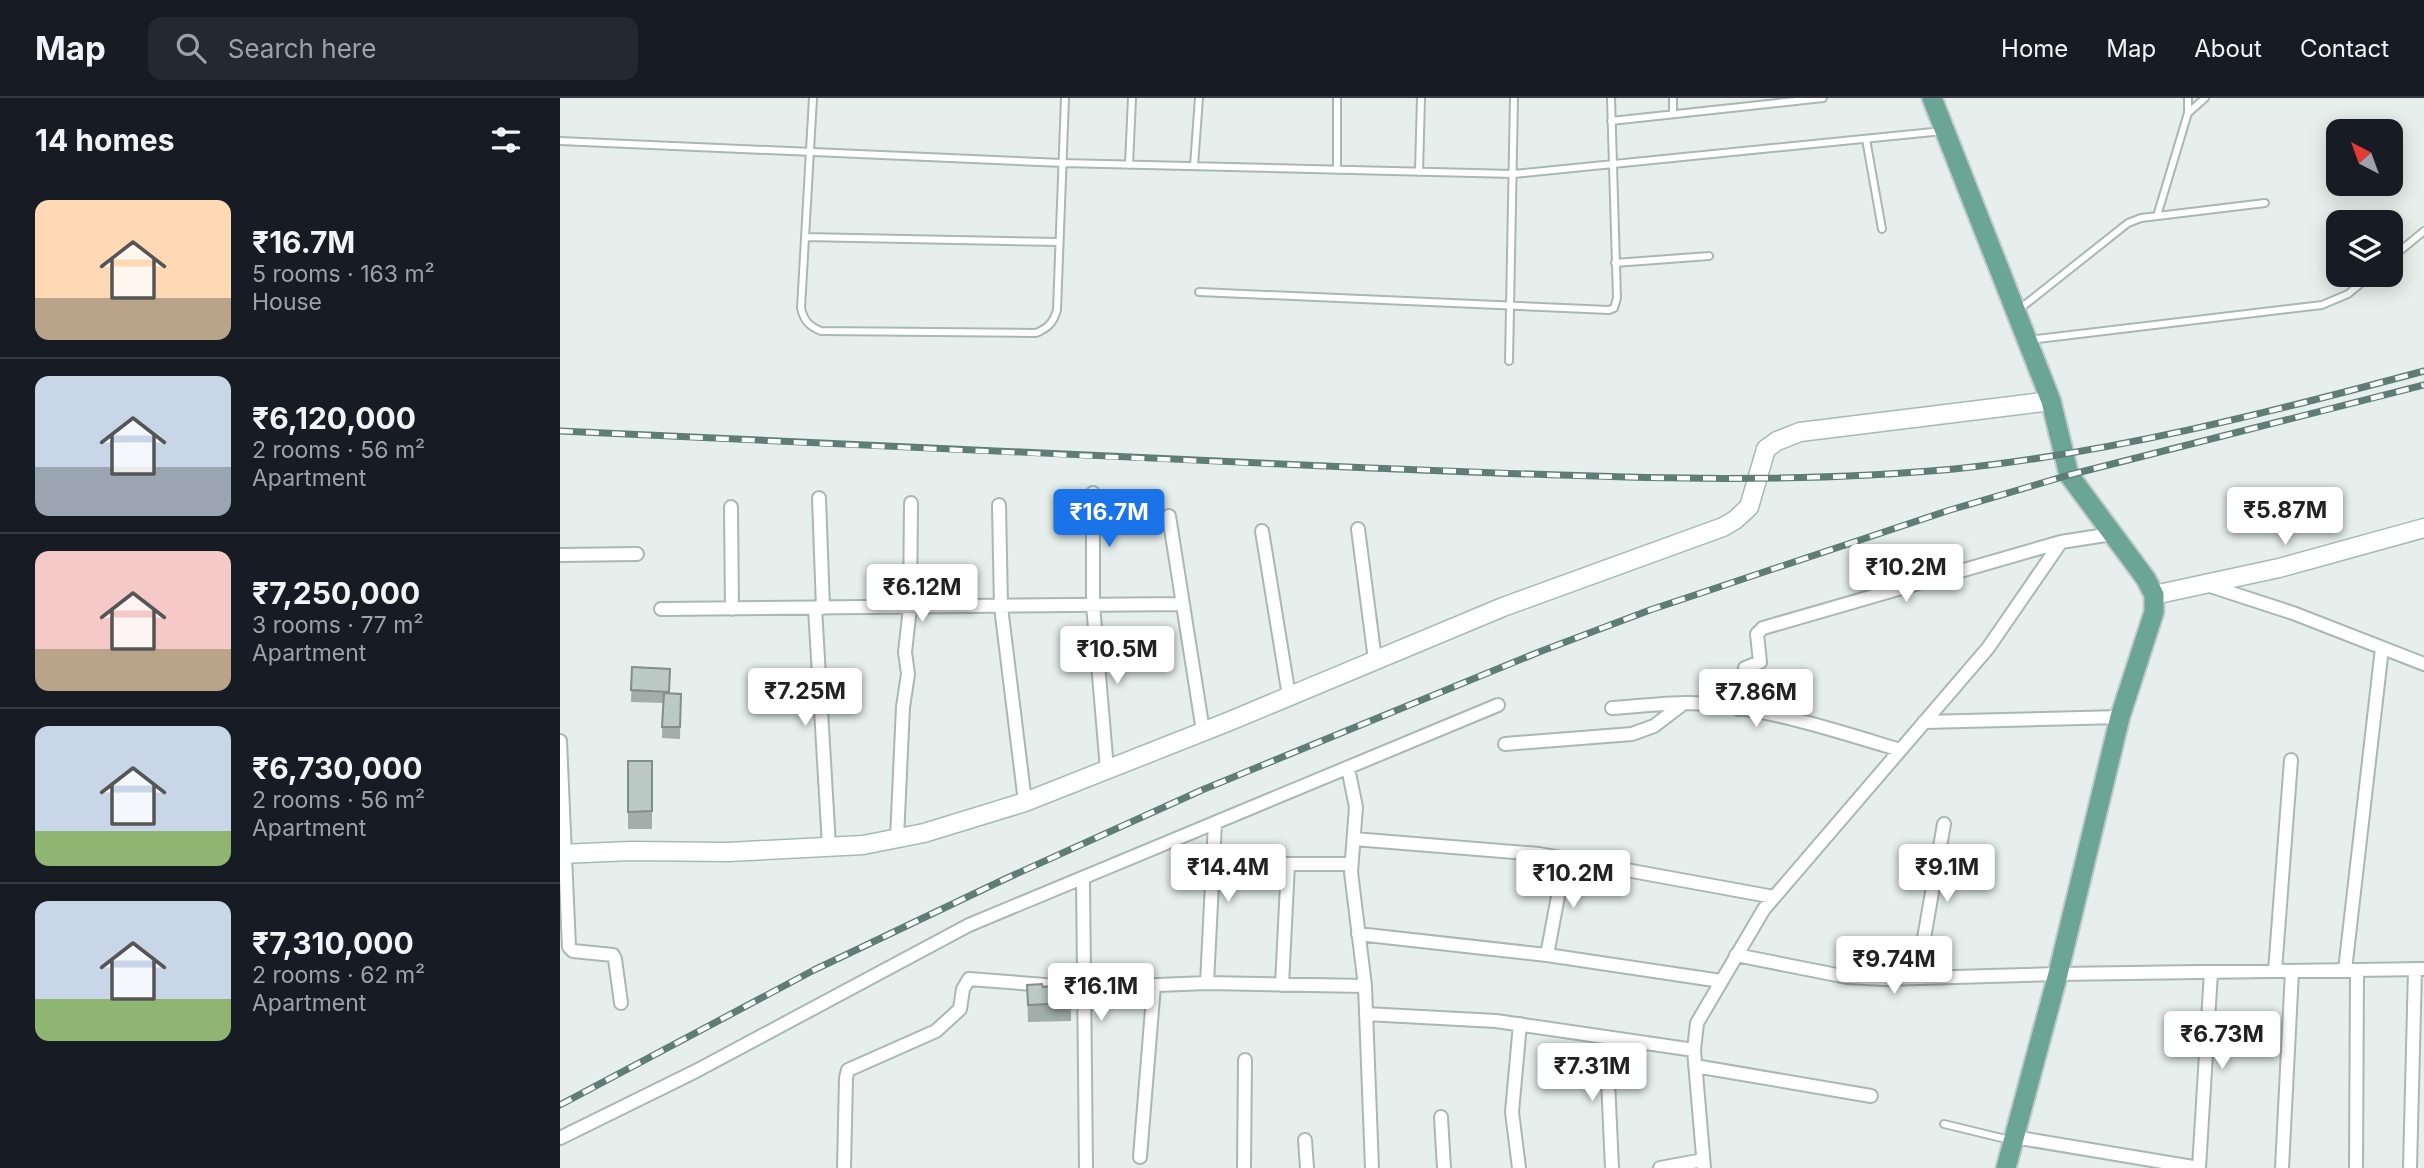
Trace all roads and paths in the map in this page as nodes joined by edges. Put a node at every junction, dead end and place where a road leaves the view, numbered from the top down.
1 (813, 98) edge
2 (1065, 98) edge
3 (1132, 98) edge
4 (1199, 98) edge
5 (1338, 98) edge
6 (1421, 98) edge
7 (1514, 98) edge
8 (1611, 98) edge
9 (1673, 98) edge
10 (1823, 98) edge
11 (1932, 98) edge
12 (2188, 98) edge
13 (2205, 98) edge
14 (2188, 113) junction
15 (1673, 114) junction
16 (1611, 121) junction
17 (1945, 131) junction
18 (1866, 139) junction
19 (560, 141) edge
20 (810, 150) junction
21 (1062, 163) junction
22 (1611, 164) junction
23 (1129, 165) junction
24 (1194, 166) junction
25 (1337, 170) junction
26 (1419, 172) junction
27 (1514, 174) junction
28 (2265, 203) dead end
29 (2157, 216) junction
30 (1882, 229) dead end
31 (2424, 231) edge
32 (805, 237) junction
33 (1059, 242) junction
34 (2403, 248) edge
35 (1709, 256) dead end
36 (1615, 263) junction
37 (2356, 287) edge
38 (1199, 292) dead end
39 (1511, 304) junction
40 (2016, 312) junction
41 (2027, 340) junction
42 (1510, 361) dead end
43 (2051, 401) junction
44 (1093, 493) dead end
45 (819, 498) dead end
46 (911, 503) dead end
47 (999, 505) dead end
48 (731, 507) dead end
49 (1169, 516) dead end
50 (2424, 528) edge
51 (1358, 529) dead end
52 (1262, 531) dead end
53 (2112, 534) junction
54 (2061, 542) junction
55 (637, 554) dead end
56 (560, 555) edge
57 (2205, 584) junction
58 (2154, 595) junction
59 (1183, 604) junction
60 (1093, 605) junction
61 (1001, 607) junction
62 (819, 608) junction
63 (911, 608) junction
64 (661, 609) dead end
65 (732, 609) junction
66 (2382, 648) junction
67 (1375, 660) junction
68 (2424, 664) edge
69 (1289, 696) junction
70 (1684, 704) junction
71 (1498, 705) dead end
72 (1612, 708) dead end
73 (1739, 709) junction
74 (2120, 717) junction
75 (1924, 722) junction
76 (1203, 731) junction
77 (560, 741) edge
78 (1505, 744) dead end
79 (1900, 750) junction
80 (2291, 760) dead end
81 (1348, 768) junction
82 (1107, 769) junction
83 (1025, 802) junction
84 (1215, 823) junction
85 (1944, 824) dead end
86 (897, 838) junction
87 (1353, 839) junction
88 (830, 846) junction
89 (562, 854) edge
90 (1565, 859) junction
91 (1214, 864) junction
92 (1288, 864) junction
93 (1351, 864) junction
94 (1083, 878) junction
95 (1774, 897) junction
96 (1358, 934) junction
97 (1548, 955) junction
98 (1736, 955) junction
99 (2419, 969) edge
100 (2351, 970) junction
101 (2275, 971) junction
102 (2292, 971) junction
103 (2211, 972) junction
104 (2058, 974) junction
105 (1917, 978) junction
106 (1721, 981) junction
107 (1207, 983) junction
108 (1154, 985) junction
109 (1282, 985) junction
110 (1365, 986) junction
111 (1084, 988) junction
112 (621, 1003) dead end
113 (1366, 1014) junction
114 (1520, 1024) junction
115 (1606, 1037) junction
116 (1694, 1050) junction
117 (1245, 1060) dead end
118 (1695, 1066) junction
119 (1871, 1096) dead end
120 (1441, 1117) dead end
121 (1944, 1124) dead end
122 (560, 1138) edge
123 (2014, 1139) junction
124 (1305, 1140) dead end
125 (1140, 1157) dead end
126 (1704, 1164) edge
127 (844, 1168) edge
128 (1086, 1168) edge
129 (1244, 1168) edge
130 (1307, 1168) edge
131 (1372, 1168) edge
132 (1444, 1168) edge
133 (1519, 1168) edge
134 (1612, 1168) edge
135 (1660, 1168) edge
136 (2006, 1168) edge
137 (2199, 1168) edge
138 (2282, 1168) edge
139 (2356, 1168) edge
140 (2410, 1168) edge

1 - 20 lane
2 - 21 lane
3 - 23 lane
4 - 24 lane
5 - 25 lane
6 - 26 lane
7 - 27 lane
8 - 16 lane
9 - 15 lane
10 - 15 lane
11 - 17 main road
12 - 14 lane
13 - 14 lane
14 - 29 lane
15 - 16 lane
16 - 22 lane
17 - 18 lane
17 - 40 main road
18 - 22 lane
18 - 30 lane
19 - 20 lane
20 - 21 lane
20 - 32 lane
21 - 23 lane
21 - 33 lane
22 - 27 lane
22 - 36 lane
23 - 24 lane
24 - 25 lane
25 - 26 lane
26 - 27 lane
27 - 39 lane
28 - 29 lane
29 - 40 lane
31 - 34 lane
32 - 33 lane
32 - 33 lane
35 - 36 lane
36 - 39 lane
37 - 41 lane
38 - 39 lane
39 - 42 lane
40 - 41 main road
41 - 43 main road
43 - 53 main road
43 - 67 street
44 - 60 street
45 - 62 street
46 - 63 street
47 - 61 street
48 - 65 street
49 - 59 street
50 - 57 street
51 - 67 street
52 - 69 street
53 - 54 street
53 - 58 main road
54 - 73 street
54 - 75 street
55 - 56 street
57 - 58 street
57 - 66 street
58 - 74 main road
59 - 60 street
59 - 76 street
60 - 61 street
60 - 82 street
61 - 63 street
61 - 83 street
62 - 63 street
62 - 65 street
62 - 88 street
63 - 86 street
64 - 65 street
66 - 68 street
66 - 100 street
67 - 69 street
69 - 76 street
70 - 72 street
70 - 73 street
70 - 78 street
71 - 81 street
73 - 79 street
74 - 75 street
74 - 104 main road
75 - 79 street
76 - 82 street
77 - 89 street
79 - 95 street
80 - 101 street
81 - 84 street
81 - 87 street
82 - 83 street
83 - 86 street
84 - 91 street
84 - 94 street
85 - 105 street
86 - 88 street
87 - 90 street
87 - 93 street
88 - 89 street
89 - 112 street
90 - 95 street
90 - 97 street
91 - 92 street
91 - 107 street
92 - 93 street
92 - 109 street
93 - 96 street
94 - 111 street
94 - 122 street
95 - 98 street
96 - 97 street
96 - 110 street
97 - 106 street
98 - 105 street
98 - 106 street
99 - 100 street
99 - 140 street
100 - 102 street
100 - 139 street
101 - 102 street
101 - 103 street
102 - 138 street
103 - 104 street
103 - 137 street
104 - 105 street
104 - 123 main road
106 - 116 street
107 - 108 street
107 - 109 street
108 - 111 street
108 - 125 street
109 - 110 street
110 - 113 street
111 - 127 street
111 - 128 street
113 - 114 street
113 - 131 street
114 - 115 street
114 - 133 street
115 - 116 street
115 - 134 street
116 - 118 street
117 - 129 street
118 - 119 street
118 - 126 street
120 - 132 street
121 - 123 lane
123 - 136 main road
123 - 137 street
124 - 130 street
126 - 135 street

